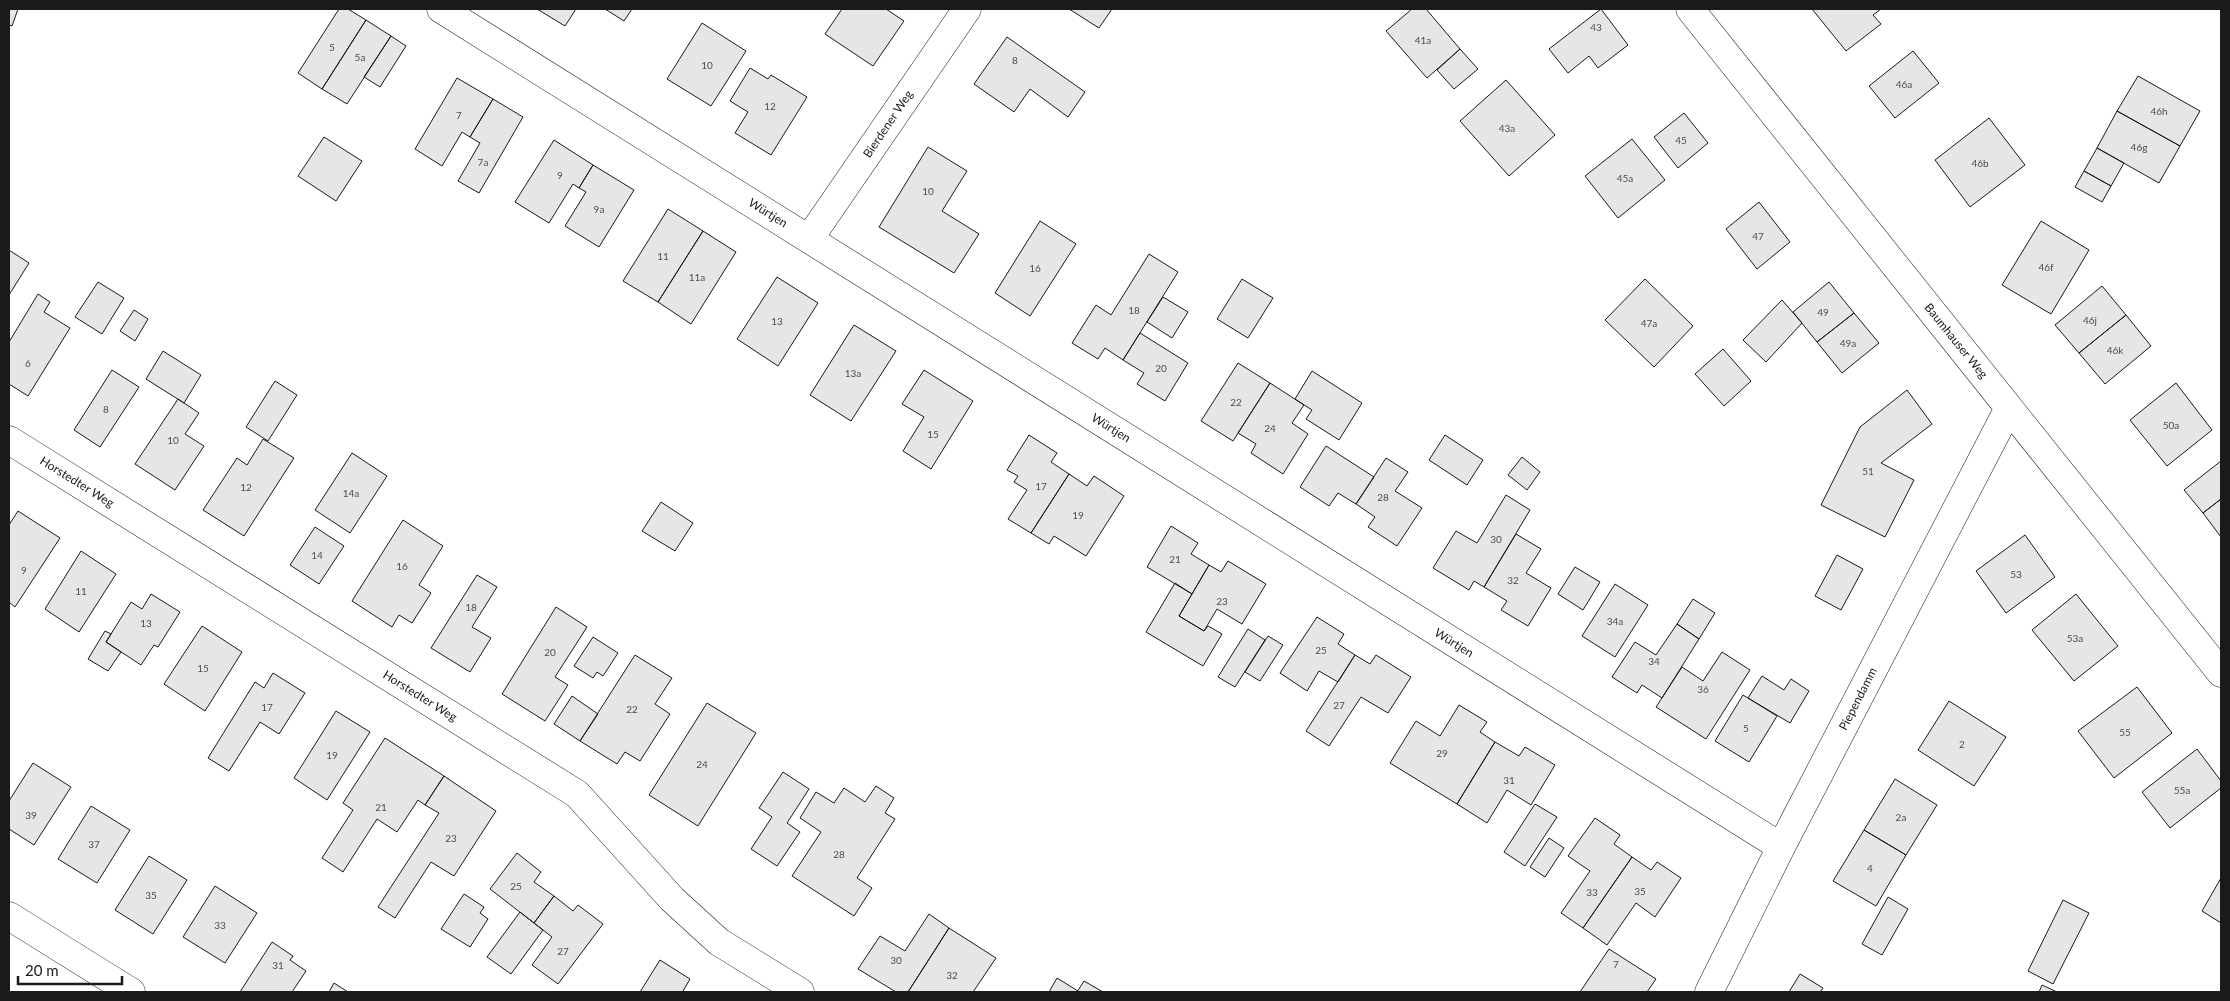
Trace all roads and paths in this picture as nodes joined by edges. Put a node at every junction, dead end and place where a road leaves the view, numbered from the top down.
1 (442, 9) edge
2 (967, 9) edge
3 (1690, 9) edge
4 (809, 239) junction
5 (2009, 408) junction
6 (9, 440) edge
7 (2221, 673) edge
8 (1781, 846) junction
9 (9, 916) edge
10 (131, 992) edge
11 (800, 992) edge
12 (1710, 992) edge

1 - 4 street, Würtjen
2 - 4 street, Bierdener Weg
3 - 5 street, Baumhauser Weg
4 - 8 street, Würtjen
5 - 7 street, Baumhauser Weg
5 - 8 street, Piependamm
6 - 11 street, Horstedter Weg
8 - 12 street, Piependamm
9 - 10 street

